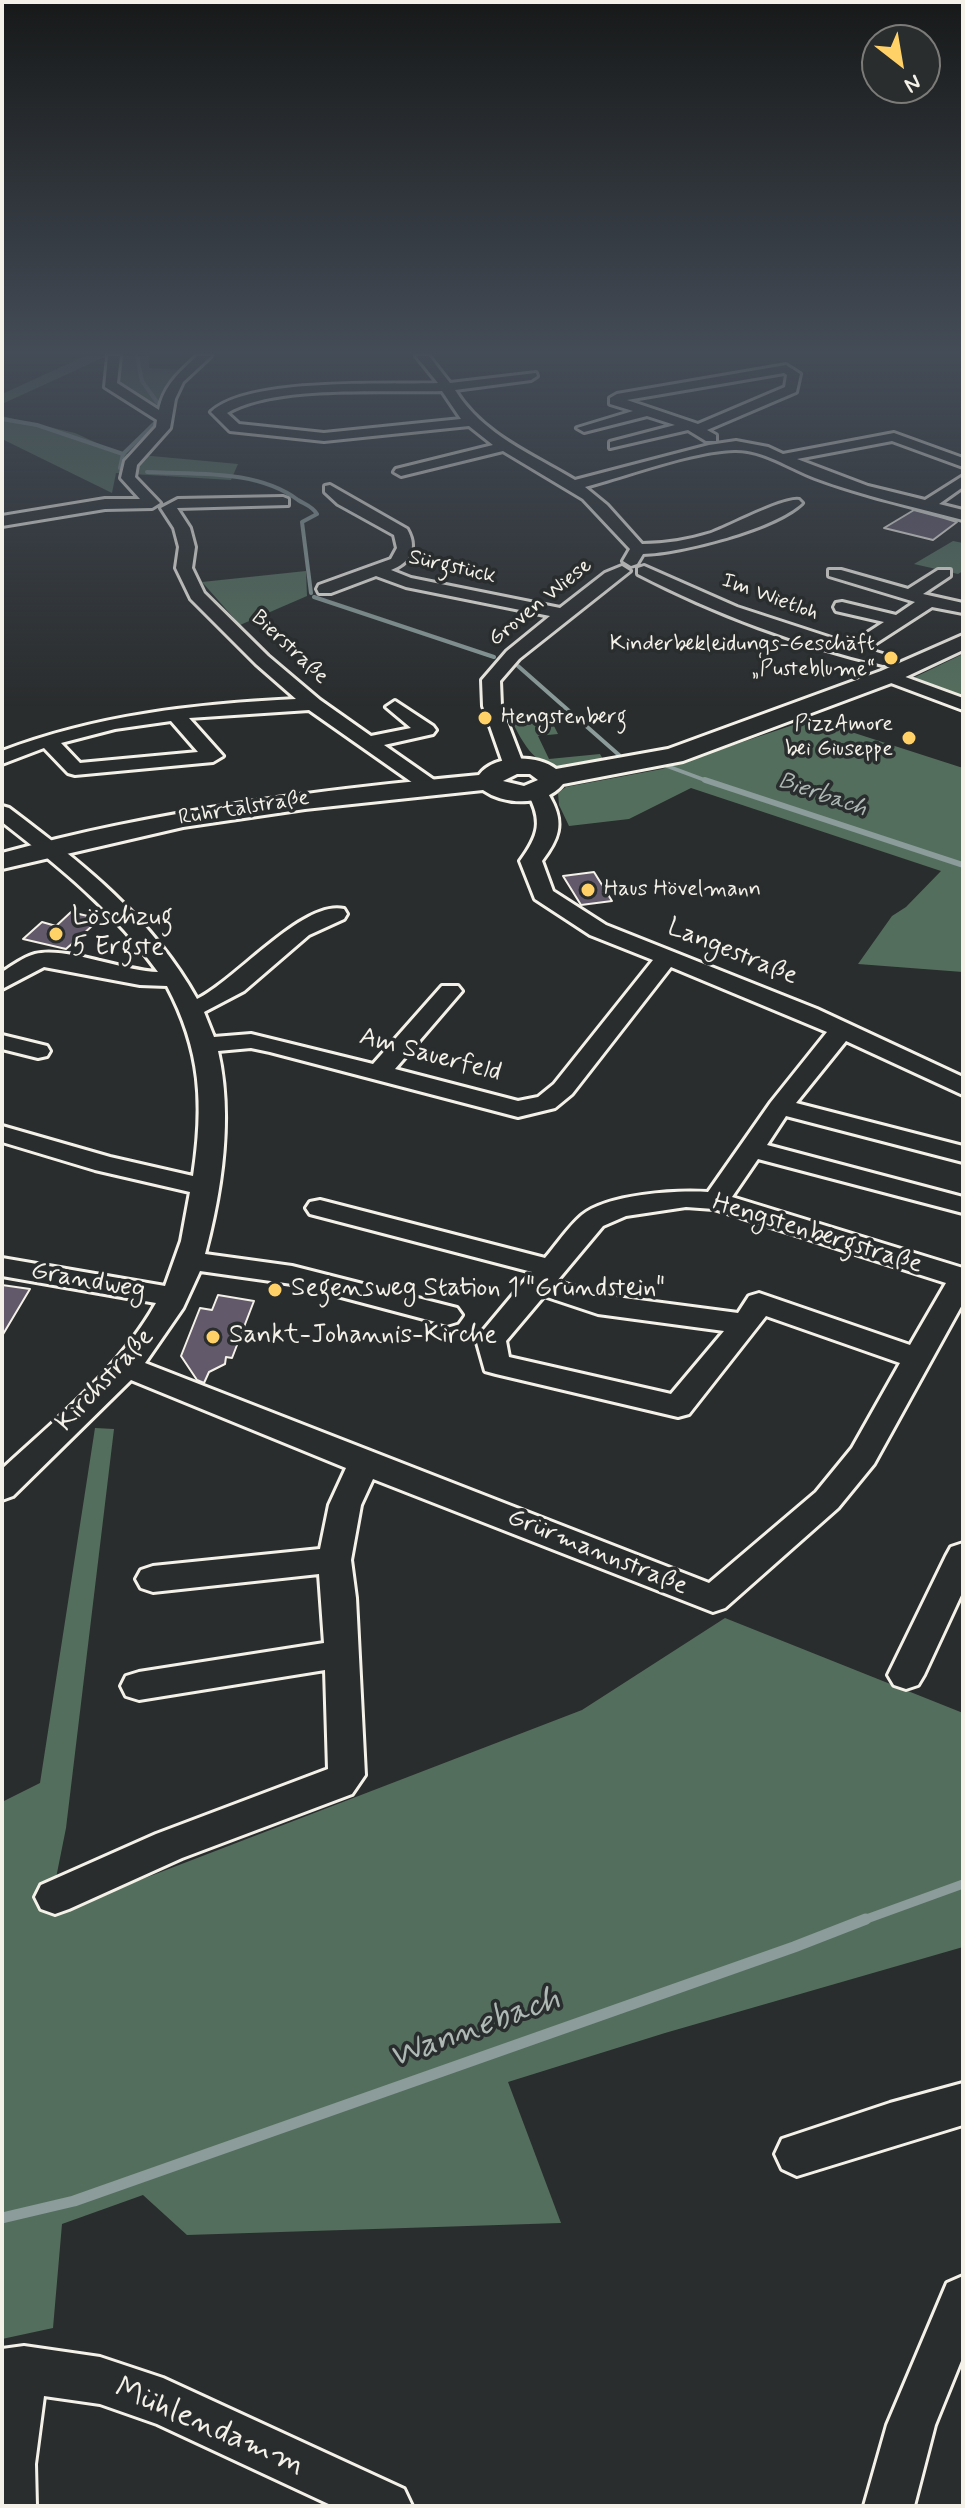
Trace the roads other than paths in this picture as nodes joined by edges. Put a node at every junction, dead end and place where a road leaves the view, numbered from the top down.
1 (129, 473) edge
2 (550, 473) edge
3 (620, 473) edge
4 (816, 473) edge
5 (963, 480) edge
6 (571, 486) junction
7 (330, 489) dead end
8 (283, 502) dead end
9 (794, 503) dead end
10 (166, 505) junction
11 (927, 506) junction
12 (963, 515) edge
13 (2, 521) edge
14 (634, 563) junction
15 (379, 571) junction
16 (944, 573) dead end
17 (325, 589) dead end
18 (828, 593) dead end
19 (912, 594) junction
20 (929, 601) junction
21 (842, 607) dead end
22 (963, 608) edge
23 (563, 614) junction
24 (896, 620) junction
25 (963, 642) edge
26 (852, 651) junction
27 (886, 668) junction
28 (313, 704) junction
29 (963, 704) edge
30 (395, 707) dead end
31 (176, 715) junction
32 (47, 740) junction
33 (369, 742) junction
34 (2, 758) edge
35 (514, 766) junction
36 (490, 782) junction
37 (544, 785) junction
38 (430, 786) junction
39 (2, 812) edge
40 (48, 848) junction
41 (2, 861) edge
42 (336, 914) dead end
43 (668, 956) junction
44 (174, 979) junction
45 (2, 982) edge
46 (450, 991) dead end
47 (190, 1009) junction
48 (842, 1029) junction
49 (2, 1042) edge
50 (204, 1045) junction
51 (38, 1051) dead end
52 (379, 1072) junction
53 (963, 1087) edge
54 (780, 1107) junction
55 (2, 1134) edge
56 (754, 1150) junction
57 (963, 1154) edge
58 (204, 1187) junction
59 (716, 1201) junction
60 (963, 1205) edge
61 (320, 1208) dead end
62 (191, 1261) junction
63 (2, 1267) edge
64 (544, 1276) junction
65 (963, 1278) edge
66 (175, 1297) junction
67 (447, 1315) dead end
68 (746, 1324) junction
69 (919, 1359) junction
70 (123, 1367) junction
71 (364, 1463) junction
72 (2, 1488) edge
73 (963, 1556) edge
74 (334, 1560) junction
75 (153, 1579) dead end
76 (340, 1654) junction
77 (906, 1675) dead end
78 (139, 1686) dead end
79 (55, 1897) dead end
80 (963, 2104) edge
81 (797, 2154) dead end
82 (963, 2299) edge
83 (18, 2371) edge
84 (11, 2506) edge
85 (387, 2506) edge
86 (889, 2506) edge

1 - 10 street, Bierstraße
2 - 6 street, Im Wietloh
3 - 6 street
4 - 11 street
5 - 11 street
6 - 14 street, Im Wietloh
7 - 15 street, Sürgstück
8 - 10 street
9 - 14 street
10 - 13 street
10 - 28 street, Bierstraße
11 - 12 street
14 - 23 street, Groven Wiese
14 - 26 street, Im Wietloh
15 - 17 street, Sürgstück
15 - 23 street, Sürgstück
16 - 19 street
18 - 19 street
19 - 20 street
20 - 22 street
20 - 24 street
21 - 24 street
23 - 35 street, Groven Wiese
24 - 26 street
25 - 27 main road, Ruhrtalstraße
26 - 27 street, Im Wietloh
27 - 29 street, Im Wietloh
27 - 37 main road, Ruhrtalstraße
28 - 31 street
28 - 33 street, Bierstraße
30 - 33 street
31 - 32 street
31 - 32 street
32 - 34 street
33 - 38 street, Bierstraße
35 - 36 main road, Ruhrtalstraße
35 - 37 main road, Ruhrtalstraße
36 - 37 main road, Ruhrtalstraße
36 - 38 main road, Ruhrtalstraße
37 - 43 street, Langestraße
38 - 40 main road, Ruhrtalstraße
39 - 40 street, Kirchstraße
40 - 41 main road, Ruhrtalstraße
40 - 44 street, Kirchstraße
42 - 47 street
43 - 48 street, Langestraße
43 - 52 street, Am Sauerfeld
44 - 45 street
44 - 47 street, Kirchstraße
46 - 52 street
47 - 50 street, Kirchstraße
48 - 53 street, Langestraße
48 - 54 street
49 - 51 street
50 - 52 street, Am Sauerfeld
50 - 58 street, Kirchstraße
54 - 56 street
54 - 57 street
55 - 58 street
56 - 59 street
56 - 60 street
58 - 62 street, Kirchstraße
59 - 64 street, Hengstenbergstraße
59 - 65 street, Hengstenbergstraße
61 - 64 street
62 - 66 street, Kirchstraße
62 - 67 street
63 - 66 street, Grandweg
64 - 68 street
64 - 68 street, Hengstenbergstraße
65 - 69 street, Grürmannstraße
66 - 70 street, Kirchstraße
68 - 69 street, Hengstenbergstraße
69 - 71 street, Grürmannstraße
70 - 71 street, Grürmannstraße
70 - 72 street, Kirchstraße
71 - 74 street
73 - 77 street
74 - 75 street
74 - 76 street
76 - 78 street
76 - 79 street
80 - 81 street
82 - 86 street
83 - 84 street, Mühlendamm
83 - 85 street, Mühlendamm

